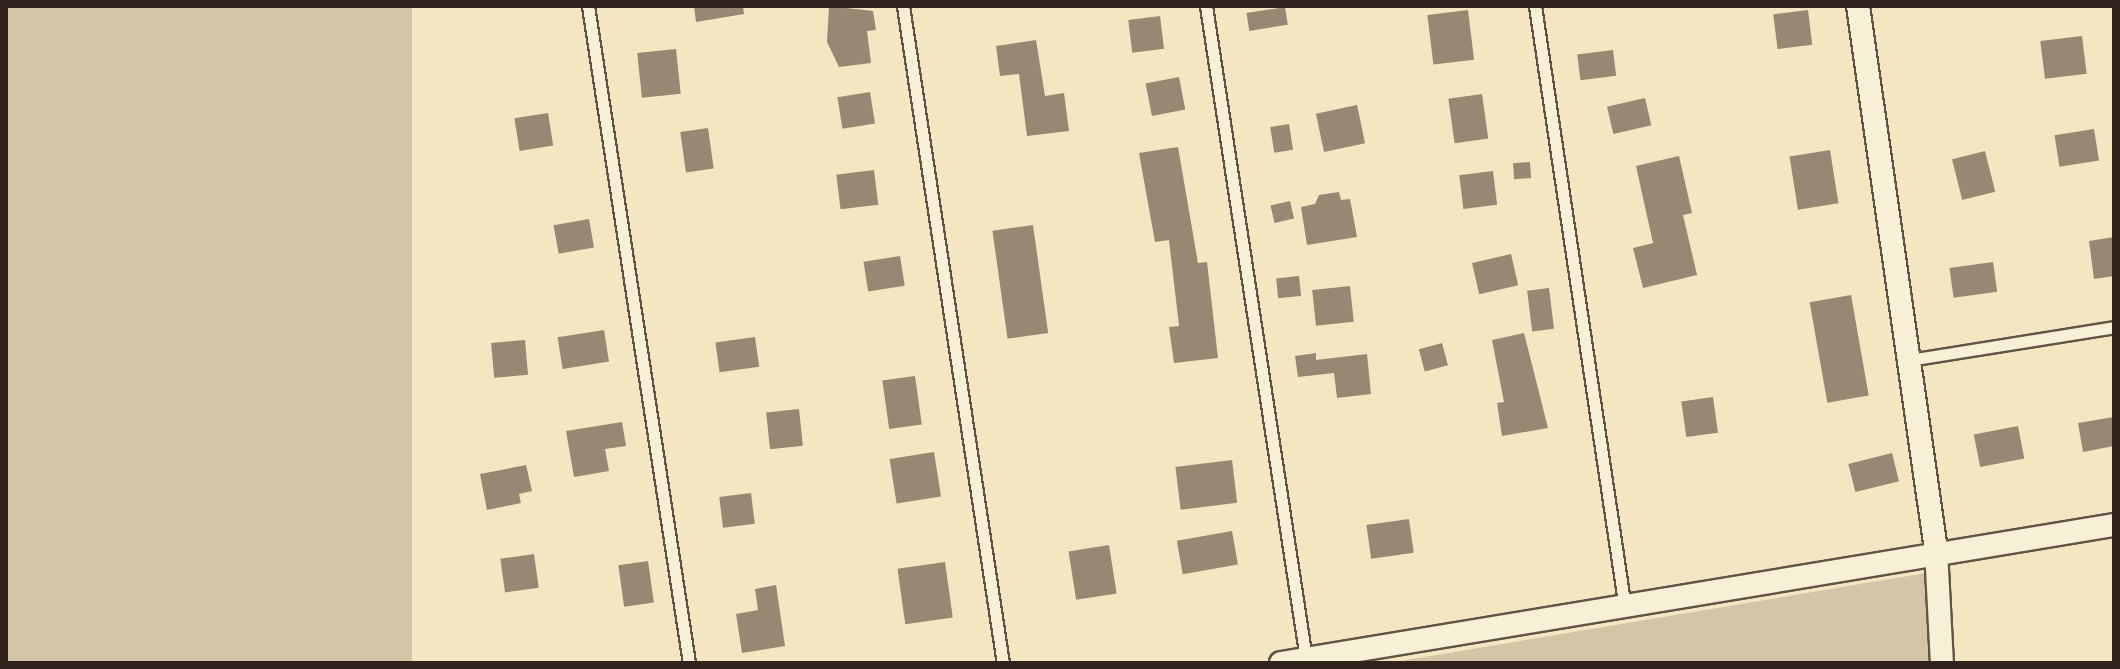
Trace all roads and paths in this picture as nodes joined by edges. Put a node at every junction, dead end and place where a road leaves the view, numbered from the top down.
1 (588, 6) edge
2 (903, 6) edge
3 (1206, 6) edge
4 (1535, 6) edge
5 (1858, 6) edge
6 (2114, 327) edge
7 (1909, 360) junction
8 (2114, 525) edge
9 (1936, 550) junction
10 (1625, 608) junction
11 (1306, 659) junction
12 (689, 663) edge
13 (1003, 663) edge
14 (1281, 663) edge
15 (1942, 663) edge

1 - 12 lane
2 - 13 lane
3 - 11 lane
4 - 10 lane
5 - 7 street
6 - 7 lane
7 - 9 street
8 - 9 street
9 - 10 street
9 - 15 street
10 - 11 street
11 - 14 street

